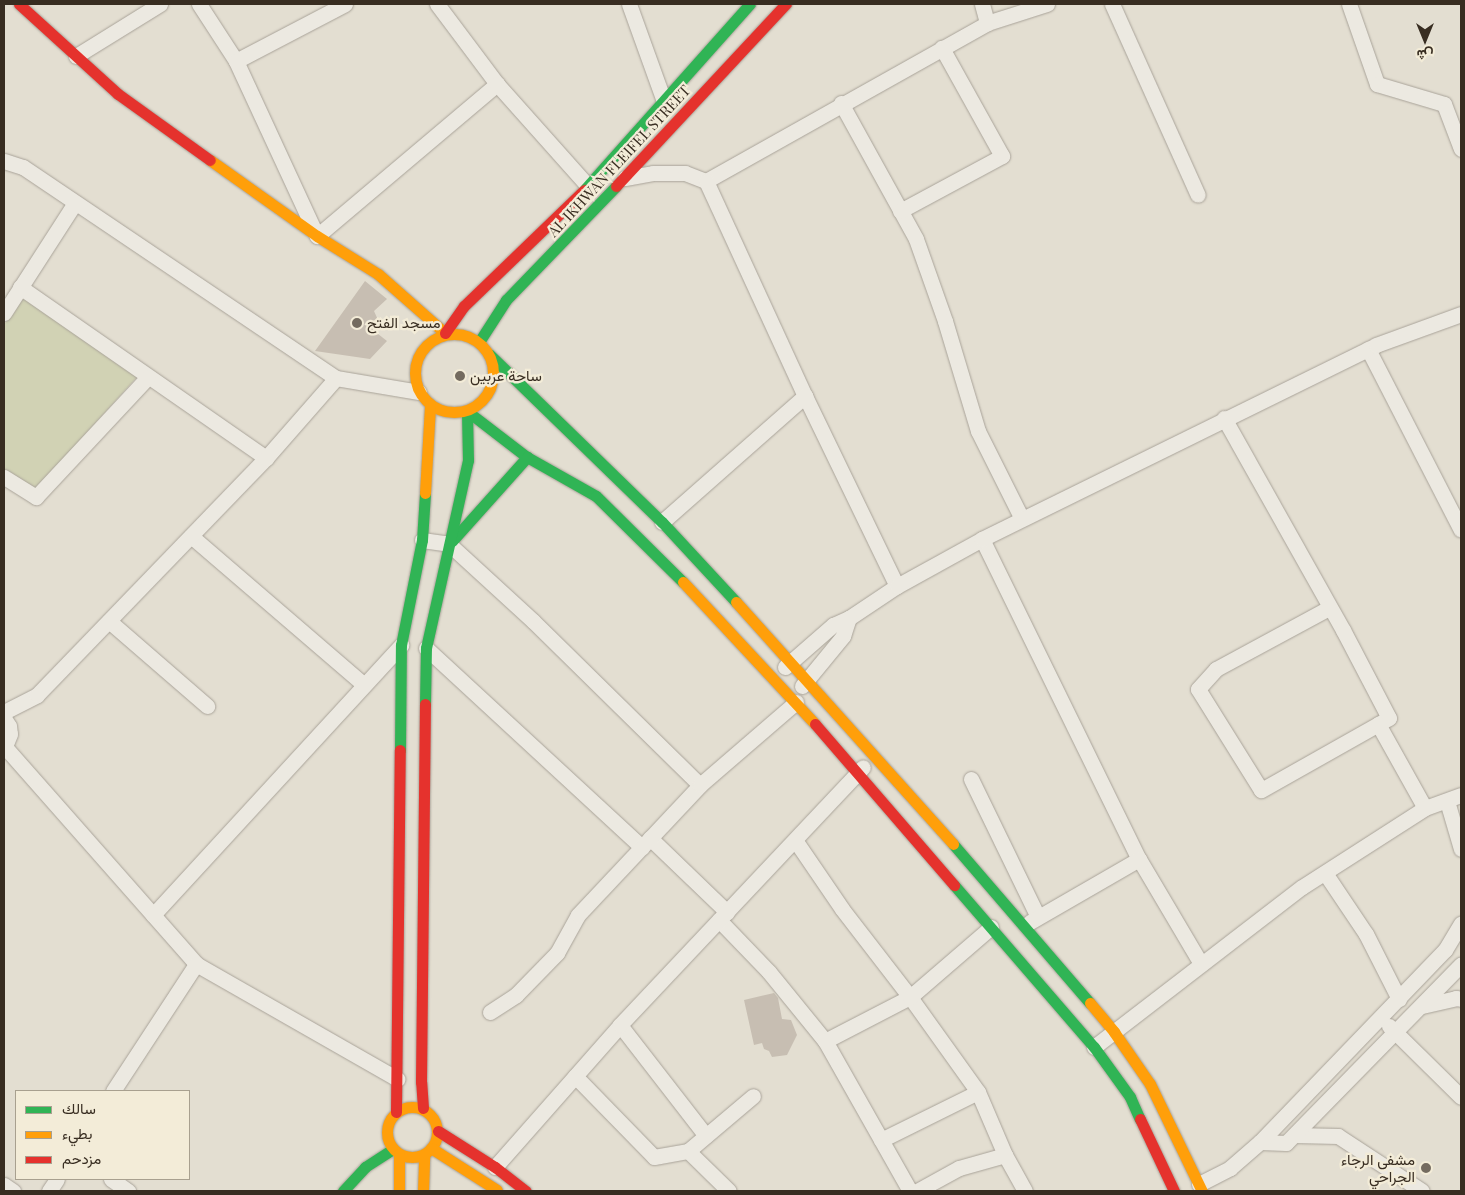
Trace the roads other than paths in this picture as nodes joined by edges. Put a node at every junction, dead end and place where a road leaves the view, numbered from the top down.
1 (20, 4) edge
2 (160, 4) edge
3 (199, 4) edge
4 (345, 4) edge
5 (437, 4) edge
6 (629, 4) edge
7 (750, 4) edge
8 (786, 4) edge
9 (982, 4) edge
10 (1047, 4) edge
11 (1112, 4) edge
12 (1349, 4) edge
13 (987, 23) junction
14 (942, 48) junction
15 (76, 56) junction
16 (236, 61) junction
17 (497, 84) junction
18 (664, 101) junction
19 (841, 103) junction
20 (1461, 150) edge
21 (4, 160) edge
22 (624, 178) junction
23 (706, 181) junction
24 (588, 186) junction
25 (1198, 195) dead end
26 (75, 203) junction
27 (900, 210) junction
28 (317, 236) junction
29 (20, 287) junction
30 (4, 313) edge
31 (1461, 314) edge
32 (445, 333) junction
33 (479, 342) junction
34 (1368, 349) junction
35 (489, 354) junction
36 (148, 377) junction
37 (336, 378) junction
38 (419, 392) junction
39 (805, 396) junction
40 (430, 405) junction
41 (467, 411) junction
42 (1224, 418) junction
43 (527, 457) junction
44 (266, 458) junction
45 (4, 477) edge
46 (1022, 519) junction
47 (662, 522) junction
48 (1461, 530) edge
49 (191, 536) junction
50 (982, 539) junction
51 (422, 540) junction
52 (449, 544) junction
53 (897, 586) junction
54 (1330, 608) junction
55 (849, 618) junction
56 (109, 621) junction
57 (400, 645) junction
58 (426, 648) junction
59 (791, 661) junction
60 (772, 678) junction
61 (808, 681) junction
62 (364, 685) junction
63 (793, 699) junction
64 (206, 706) dead end
65 (4, 712) edge
66 (4, 718) edge
67 (1378, 724) junction
68 (5, 748) edge
69 (874, 756) junction
70 (857, 773) junction
71 (972, 779) dead end
72 (700, 785) junction
73 (1454, 798) edge
74 (1426, 808) junction
75 (795, 840) junction
76 (646, 843) junction
77 (1461, 849) edge
78 (1139, 858) junction
79 (1325, 873) junction
80 (154, 915) junction
81 (723, 916) junction
82 (1038, 918) junction
83 (1461, 923) edge
84 (1024, 925) junction
85 (991, 927) junction
86 (196, 964) junction
87 (1201, 964) junction
88 (1461, 964) edge
89 (910, 997) junction
90 (1399, 999) junction
91 (1461, 999) edge
92 (1422, 1006) junction
93 (490, 1012) dead end
94 (1381, 1018) junction
95 (620, 1025) junction
96 (1114, 1032) junction
97 (1396, 1032) junction
98 (825, 1041) junction
99 (1094, 1047) junction
100 (575, 1076) junction
101 (398, 1079) junction
102 (114, 1090) edge
103 (978, 1092) junction
104 (753, 1096) dead end
105 (1461, 1097) edge
106 (423, 1108) junction
107 (396, 1112) junction
108 (438, 1131) junction
109 (1295, 1135) junction
110 (706, 1136) junction
111 (881, 1140) junction
112 (1260, 1142) junction
113 (428, 1151) junction
114 (688, 1151) junction
115 (396, 1152) junction
116 (1005, 1155) junction
117 (495, 1168) junction
118 (56, 1180) edge
119 (112, 1180) edge
120 (4, 1185) edge
121 (1200, 1188) edge
122 (13, 1191) edge
123 (49, 1191) edge
124 (128, 1191) edge
125 (343, 1191) edge
126 (399, 1191) edge
127 (423, 1191) edge
128 (499, 1191) edge
129 (526, 1191) edge
130 (729, 1191) edge
131 (910, 1191) edge
132 (917, 1191) edge
133 (1025, 1191) edge
134 (1174, 1191) edge
135 (1422, 1191) edge

1 - 15 main road
2 - 15 street
3 - 16 street
4 - 16 street
5 - 17 street
6 - 18 street
7 - 18 main road, AL IKHWAN FLEIFEL STREET
8 - 22 main road, AL IKHWAN FLEIFEL STREET
9 - 13 street
10 - 13 street
11 - 25 street
12 - 20 street
13 - 14 street
14 - 19 street
14 - 27 street
15 - 28 main road
16 - 28 street
17 - 24 street
17 - 28 street
18 - 24 main road, AL IKHWAN FLEIFEL STREET
19 - 23 street
19 - 27 street
21 - 26 street
22 - 23 street
22 - 33 main road, AL IKHWAN FLEIFEL STREET
23 - 39 street
24 - 32 main road, AL IKHWAN FLEIFEL STREET
26 - 29 street
26 - 37 street
27 - 46 street
28 - 32 main road
29 - 30 street
29 - 36 street
31 - 34 street
32 - 33 main road
32 - 38 main road
33 - 35 main road
34 - 42 street
34 - 48 street
35 - 41 main road
35 - 47 main road
36 - 44 street
36 - 45 street
37 - 38 street
37 - 44 street
38 - 40 main road
39 - 47 street
39 - 53 street
40 - 41 main road
40 - 51 main road
41 - 43 main road
41 - 52 main road
42 - 46 street
42 - 54 street
43 - 52 main road
43 - 60 main road
44 - 49 street
46 - 50 street
47 - 59 main road
49 - 56 street
49 - 62 street
50 - 53 street
50 - 78 street
51 - 52 street
51 - 57 main road
52 - 58 main road
52 - 72 street
53 - 55 street
54 - 67 street
54 - 67 street
55 - 59 street
55 - 61 street
56 - 64 street
56 - 65 street
57 - 62 street
57 - 101 main road
58 - 76 street
58 - 106 main road
59 - 60 street
59 - 61 main road
60 - 63 main road
61 - 63 street
61 - 69 main road
62 - 80 street
63 - 70 main road
63 - 72 street
66 - 68 street
67 - 74 street
68 - 80 street
69 - 70 street
69 - 84 main road
70 - 75 street
70 - 85 main road
71 - 82 street
72 - 76 street
73 - 74 street
73 - 77 street
74 - 79 street
75 - 81 street
75 - 89 street
76 - 81 street
76 - 93 street
78 - 82 street
78 - 87 street
79 - 87 street
79 - 90 street
80 - 86 street
81 - 95 street
81 - 98 street
82 - 84 street
83 - 90 street
84 - 96 main road
85 - 89 street
85 - 99 main road
86 - 101 street
86 - 102 street
87 - 96 street
88 - 92 street
89 - 98 street
89 - 103 street
90 - 94 street
91 - 92 street
92 - 97 street
94 - 97 street
94 - 112 street
95 - 100 street
95 - 110 street
96 - 99 street
96 - 121 main road
97 - 105 street
97 - 109 street
98 - 111 street
99 - 134 main road
100 - 114 street
100 - 117 street
101 - 107 main road
103 - 111 street
103 - 116 street
104 - 110 street
106 - 107 main road
106 - 108 main road
107 - 115 main road
108 - 113 main road
108 - 117 main road
109 - 112 street
109 - 135 street
110 - 114 street
111 - 131 street
112 - 121 street
113 - 115 main road
113 - 127 main road
113 - 128 main road
114 - 130 street
115 - 125 main road
115 - 126 main road
116 - 132 street
116 - 133 street
117 - 129 main road
118 - 123 street
119 - 124 street
120 - 122 street

